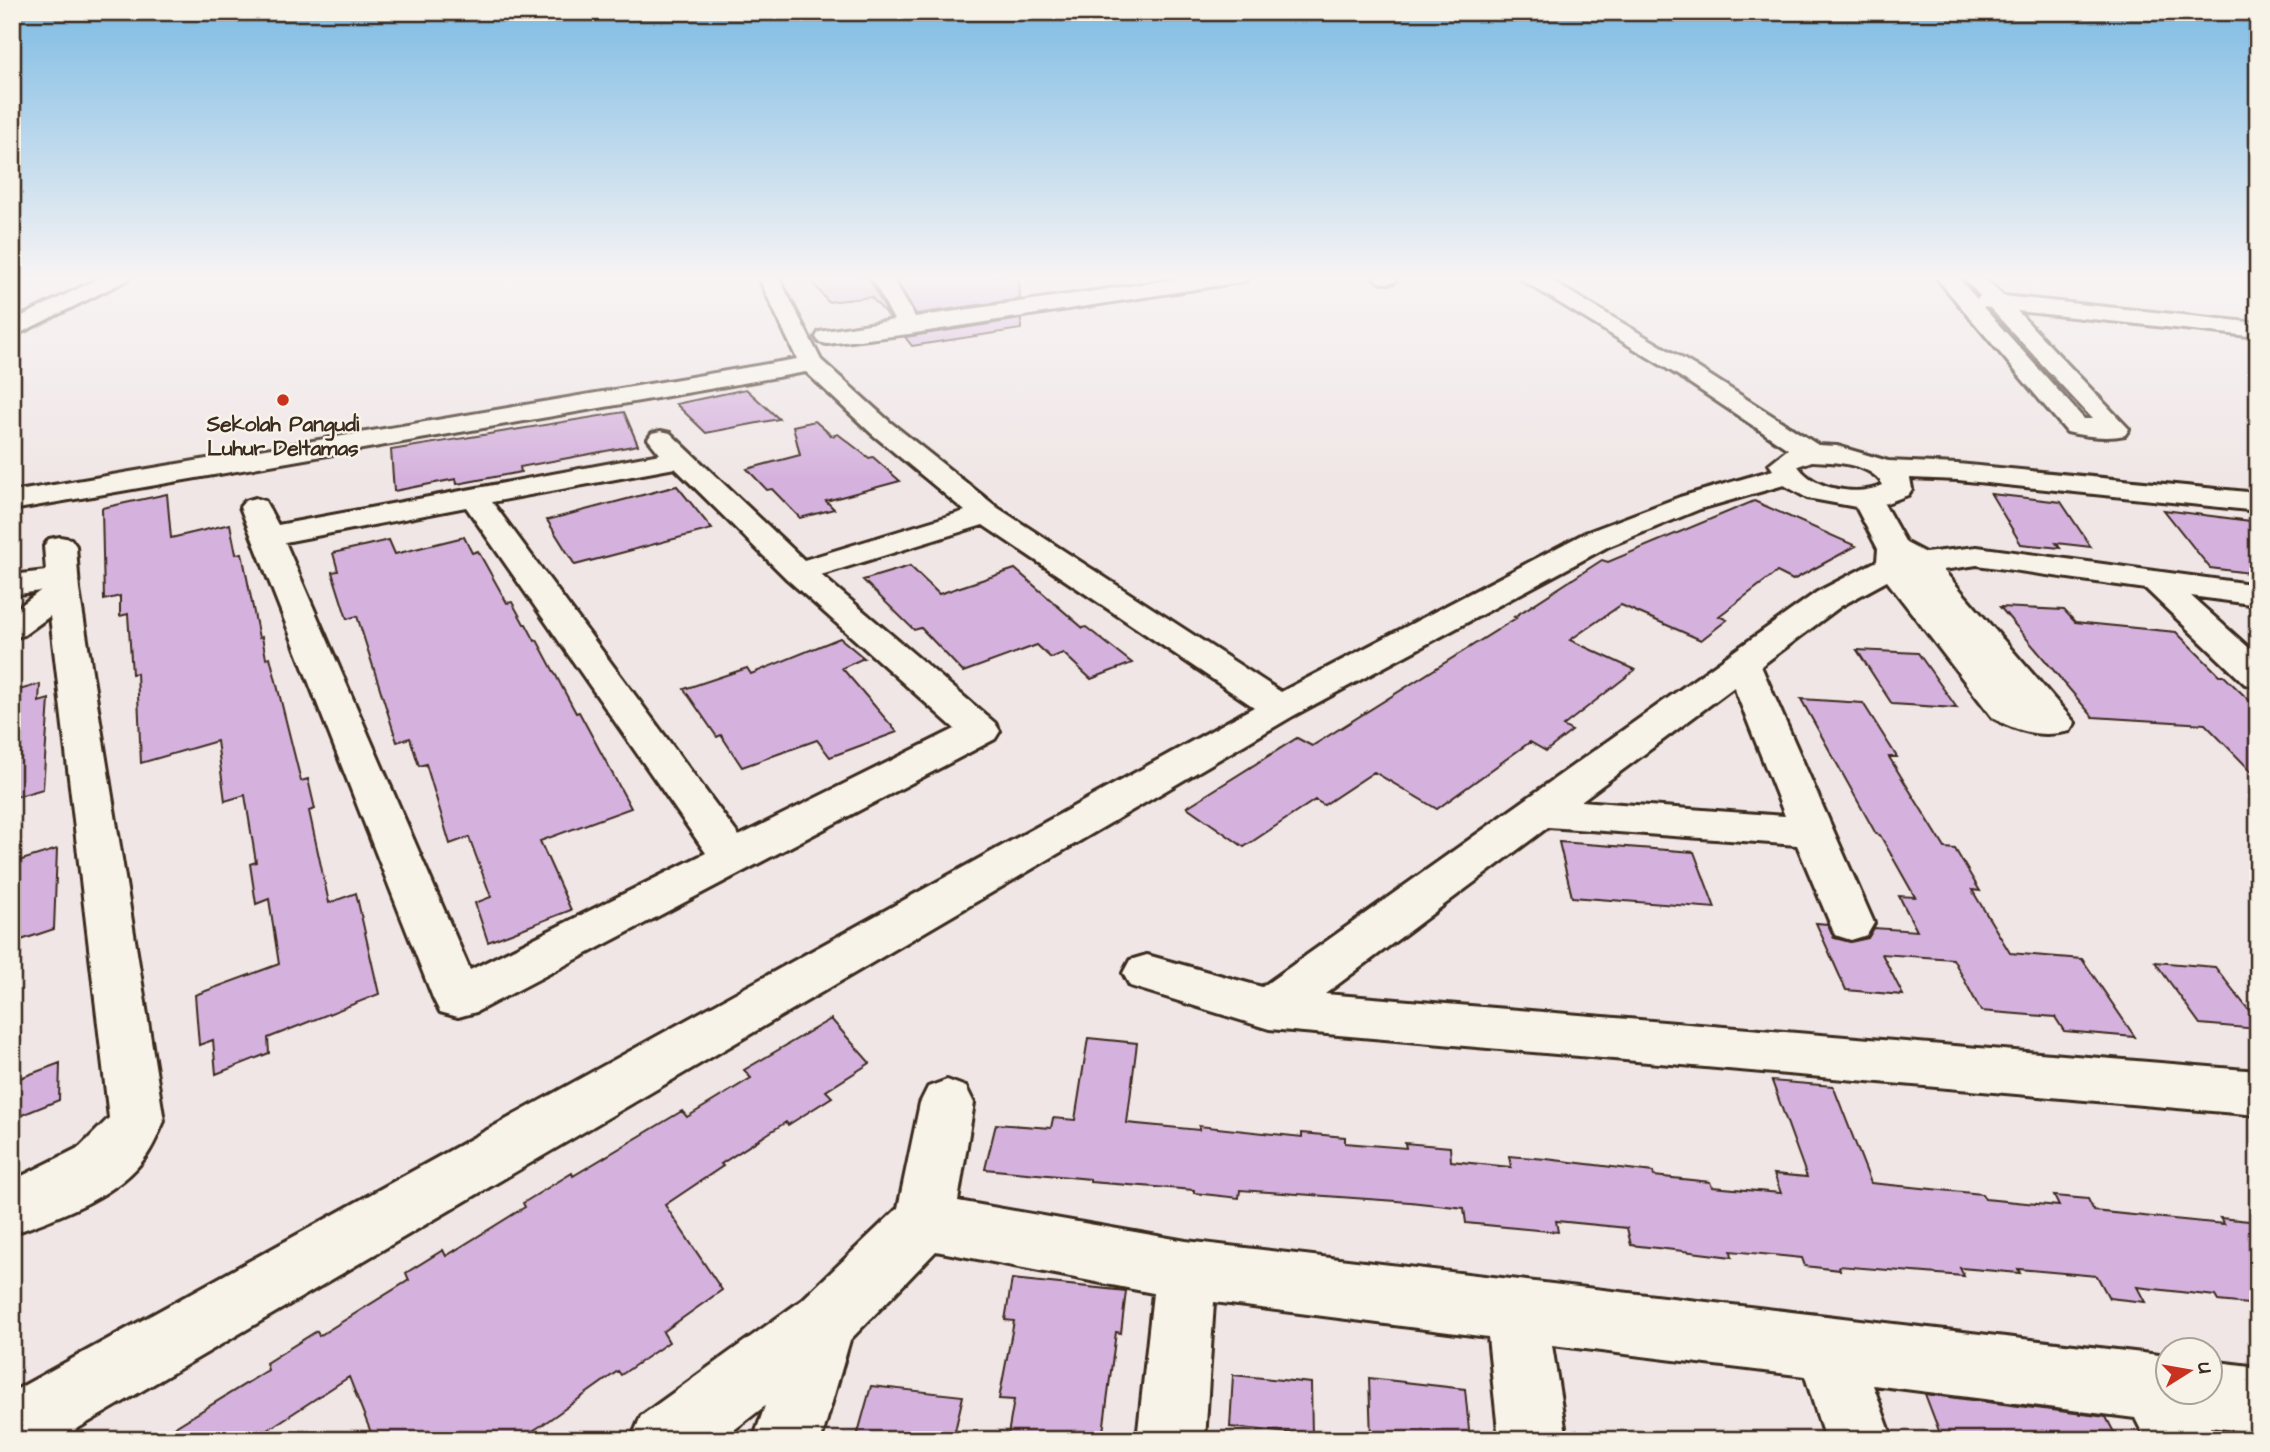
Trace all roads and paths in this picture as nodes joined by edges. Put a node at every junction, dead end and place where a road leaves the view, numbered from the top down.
1 (801, 344) edge
2 (1642, 344) edge
3 (2014, 344) edge
4 (2025, 344) edge
5 (811, 364) junction
6 (1800, 464) junction
7 (1884, 469) junction
8 (473, 497) junction
9 (1867, 500) junction
10 (12, 501) edge
11 (2258, 502) edge
12 (987, 514) junction
13 (1902, 559) junction
14 (62, 571) junction
15 (798, 572) junction
16 (2157, 582) junction
17 (12, 585) edge
18 (2258, 595) edge
19 (12, 628) edge
20 (1741, 663) junction
21 (2258, 676) edge
22 (1280, 708) junction
23 (1538, 812) junction
24 (1813, 832) junction
25 (733, 859) junction
26 (1851, 923) dead end
27 (1147, 973) dead end
28 (1269, 1009) junction
29 (2258, 1093) edge
30 (947, 1103) dead end
31 (12, 1208) edge
32 (925, 1223) junction
33 (1185, 1270) junction
34 (1516, 1310) junction
35 (824, 1322) junction
36 (1828, 1348) junction
37 (2154, 1399) edge
38 (2258, 1400) edge
39 (2224, 1401) edge
40 (12, 1429) edge
41 (665, 1440) edge
42 (788, 1440) edge
43 (1171, 1440) edge
44 (1533, 1440) edge
45 (1859, 1440) edge

1 - 5 street
2 - 6 street
3 - 4 street
5 - 10 street
5 - 12 street
6 - 7 street
6 - 9 street
6 - 22 street
7 - 9 street
7 - 11 street
8 - 15 street
8 - 25 street
8 - 25 street
9 - 13 street
12 - 15 street
12 - 22 street
13 - 13 street
13 - 16 street
13 - 20 street
14 - 17 street
14 - 19 street
14 - 31 street
15 - 25 street
16 - 18 street
16 - 21 street
20 - 23 street
20 - 24 street
22 - 40 street
23 - 24 street
23 - 28 street
24 - 26 street
27 - 28 street
28 - 29 street
30 - 32 street
32 - 33 street
32 - 35 street
33 - 34 street
33 - 43 street
34 - 36 street
34 - 44 street
35 - 41 street
35 - 42 street
36 - 37 street
36 - 45 street
38 - 39 street

